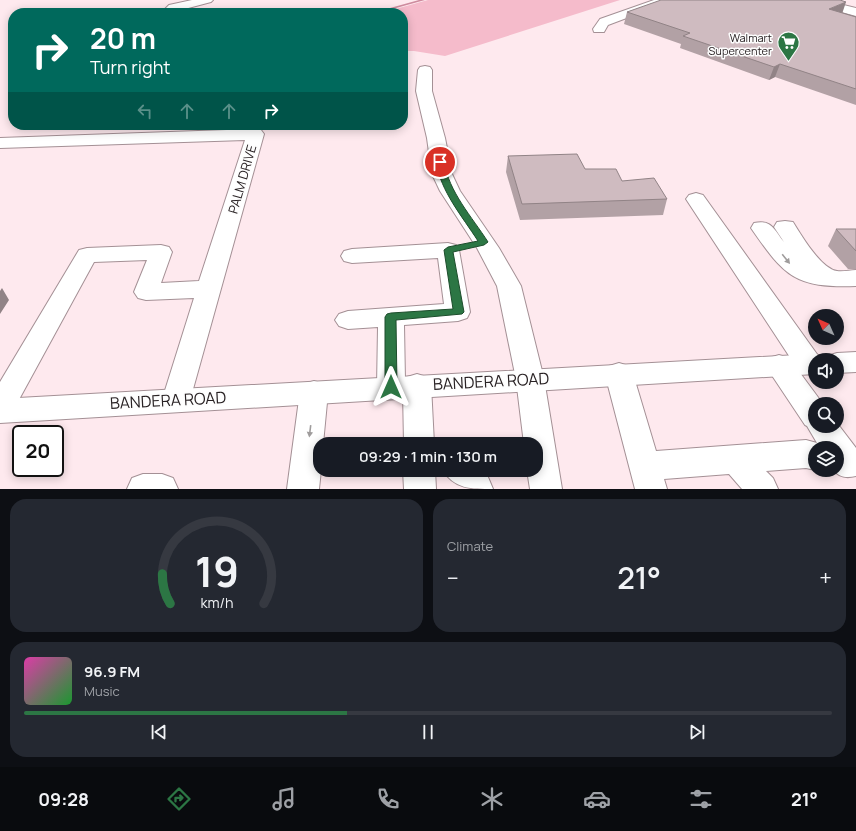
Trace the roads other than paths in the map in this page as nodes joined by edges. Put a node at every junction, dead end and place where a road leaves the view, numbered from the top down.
1 (207, 0) edge
2 (665, 0) edge
3 (809, 0) edge
4 (176, 3) edge
5 (856, 12) edge
6 (599, 29) dead end
7 (425, 70) dead end
8 (84, 133) edge
9 (0, 143) edge
10 (696, 199) dead end
11 (784, 227) dead end
12 (762, 228) dead end
13 (484, 242) junction
14 (448, 250) junction
15 (352, 256) dead end
16 (856, 278) edge
17 (833, 279) junction
18 (210, 289) junction
19 (391, 317) junction
20 (348, 320) dead end
21 (808, 358) edge
22 (844, 362) edge
23 (856, 362) edge
24 (779, 364) junction
25 (808, 364) edge
26 (619, 374) junction
27 (530, 379) junction
28 (404, 386) junction
29 (314, 392) junction
30 (176, 400) junction
31 (808, 406) edge
32 (0, 409) edge
33 (827, 433) edge
34 (417, 437) edge
35 (808, 454) edge
36 (736, 459) junction
37 (849, 465) edge
38 (419, 477) edge
39 (471, 477) edge
40 (648, 477) edge
41 (143, 489) edge
42 (162, 489) edge
43 (303, 489) edge
44 (420, 489) edge
45 (477, 489) edge
46 (546, 489) edge
47 (762, 489) edge

1 - 4 street
2 - 6 street
3 - 5 street
7 - 13 street
8 - 9 street, PALM DRIVE
8 - 18 street, PALM DRIVE
10 - 21 street
11 - 17 street
12 -> 17 street
13 - 14 street
13 - 27 street
14 - 15 street
14 - 19 street
16 - 17 street
18 - 30 street, PALM DRIVE
18 - 32 street
19 - 20 street
19 - 28 street
22 - 23 street
24 - 25 street, BANDERA ROAD
24 - 26 street, BANDERA ROAD
24 - 31 street
26 - 27 street, BANDERA ROAD
26 - 40 street
27 - 28 street, BANDERA ROAD
27 - 46 street
28 - 29 street, BANDERA ROAD
28 - 34 street
29 - 30 street, BANDERA ROAD
29 -> 43 street
30 - 32 street, BANDERA ROAD
33 - 37 street
35 - 36 street
36 - 40 street
36 - 47 street
38 - 44 street
39 - 45 street
41 - 42 street

